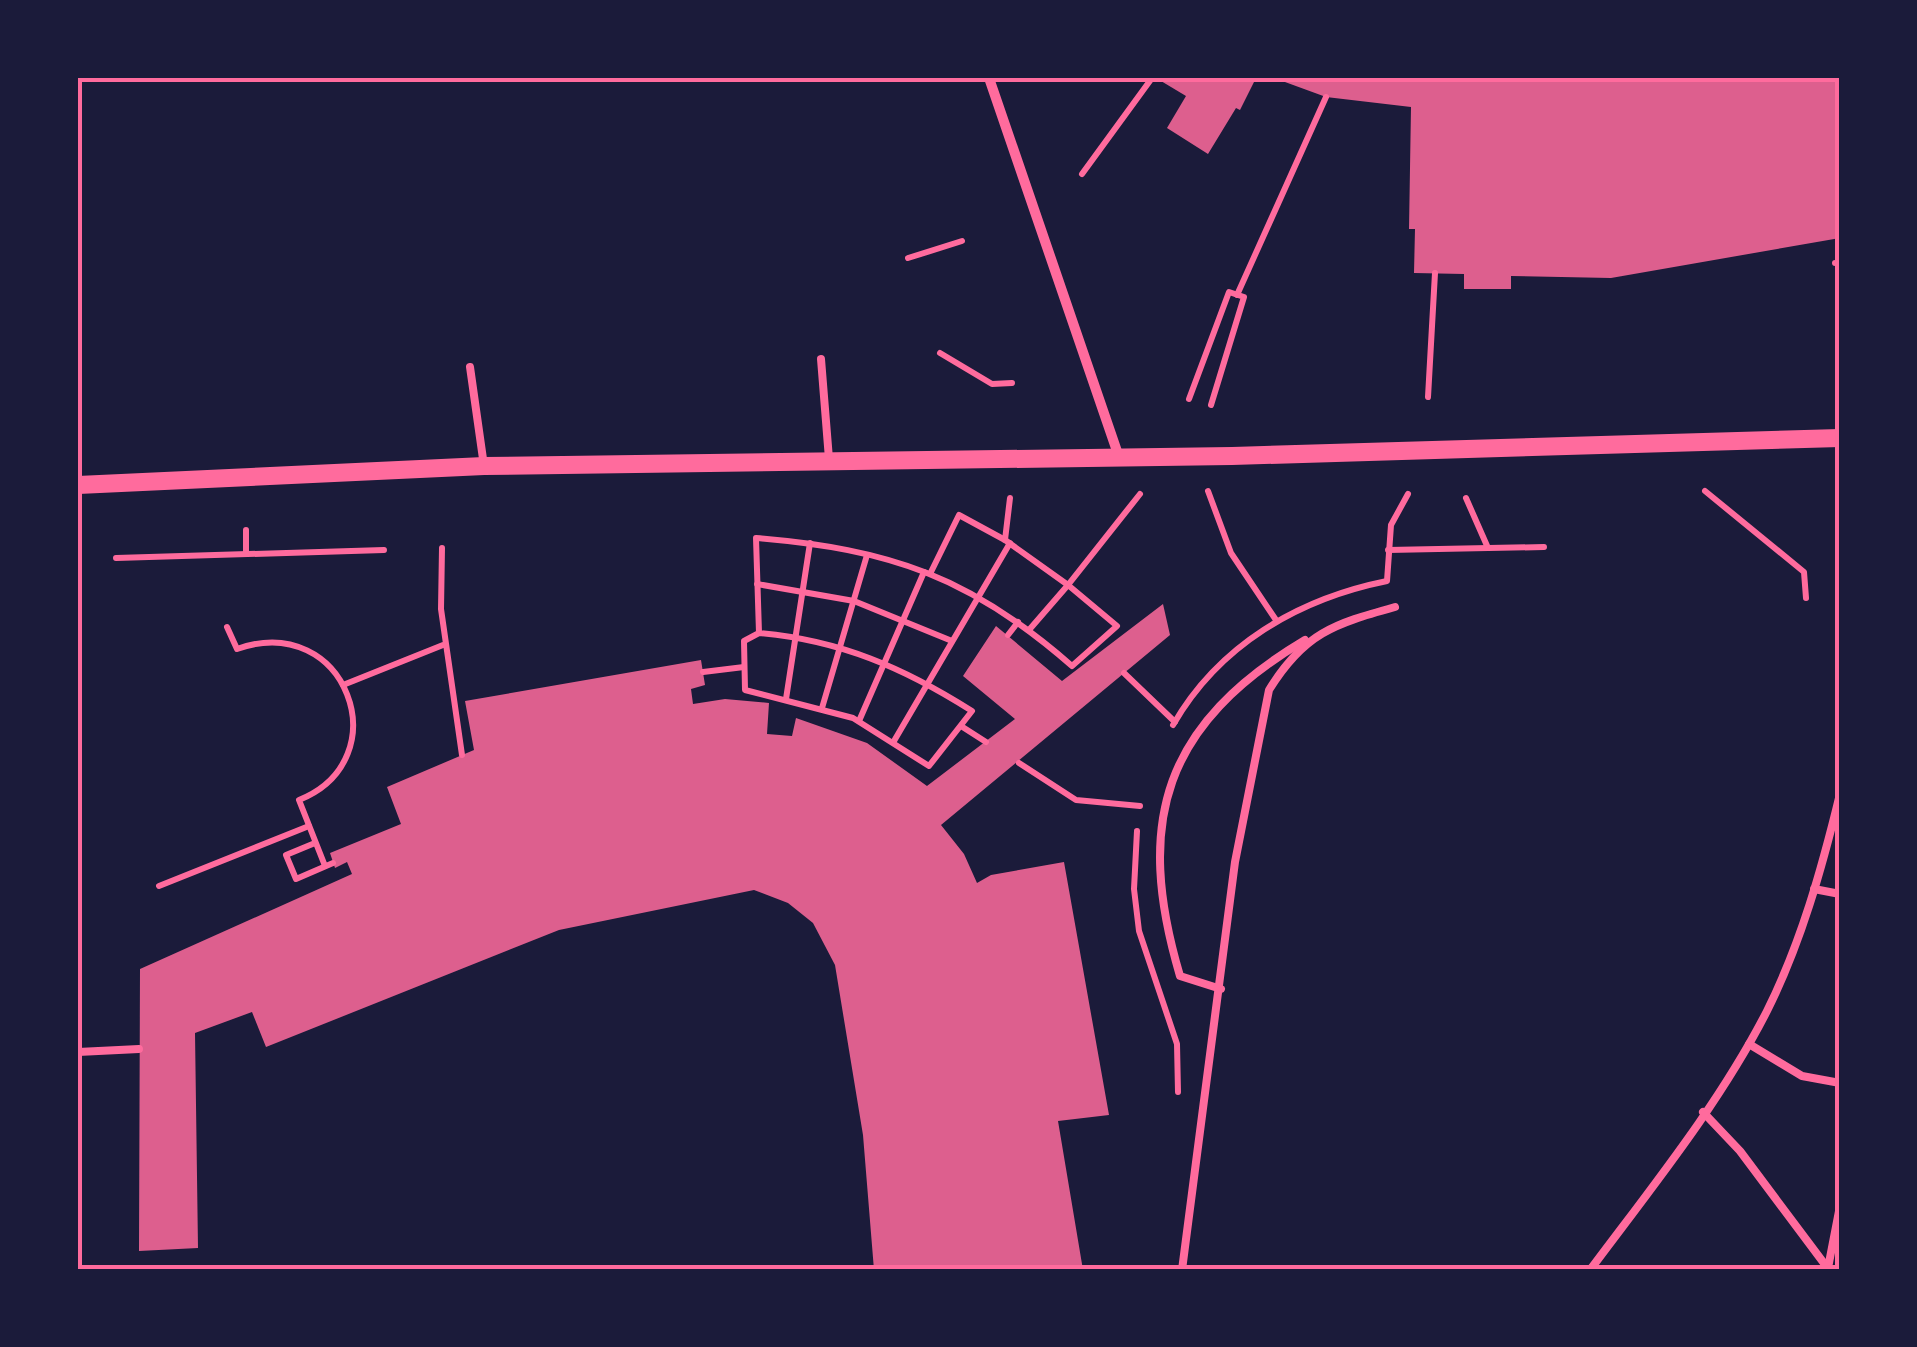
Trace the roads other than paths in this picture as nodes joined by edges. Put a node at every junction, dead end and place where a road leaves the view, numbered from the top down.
1 (989, 78) edge
2 (821, 359) dead end
3 (470, 367) dead end
4 (1840, 438) edge
5 (1119, 457) junction
6 (829, 463) junction
7 (484, 466) junction
8 (78, 485) edge
9 (1395, 607) dead end
10 (1314, 634) junction
11 (1840, 794) edge
12 (1814, 889) junction
13 (1840, 894) edge
14 (1221, 989) junction
15 (1749, 1044) junction
16 (140, 1049) dead end
17 (78, 1052) edge
18 (1840, 1083) edge
19 (1703, 1112) junction
20 (1840, 1206) edge
21 (1828, 1269) edge
22 (1182, 1270) edge
23 (1590, 1270) edge

1 - 5 street
2 - 6 lane
3 - 7 lane
4 - 5 street
5 - 6 street
6 - 7 street
7 - 8 street
9 - 10 lane
10 - 14 lane
10 - 14 lane
11 - 12 lane
12 - 13 lane
12 - 15 lane
14 - 22 lane
15 - 18 lane
15 - 19 lane
16 - 17 lane
19 - 21 lane
19 - 23 lane
20 - 21 lane

